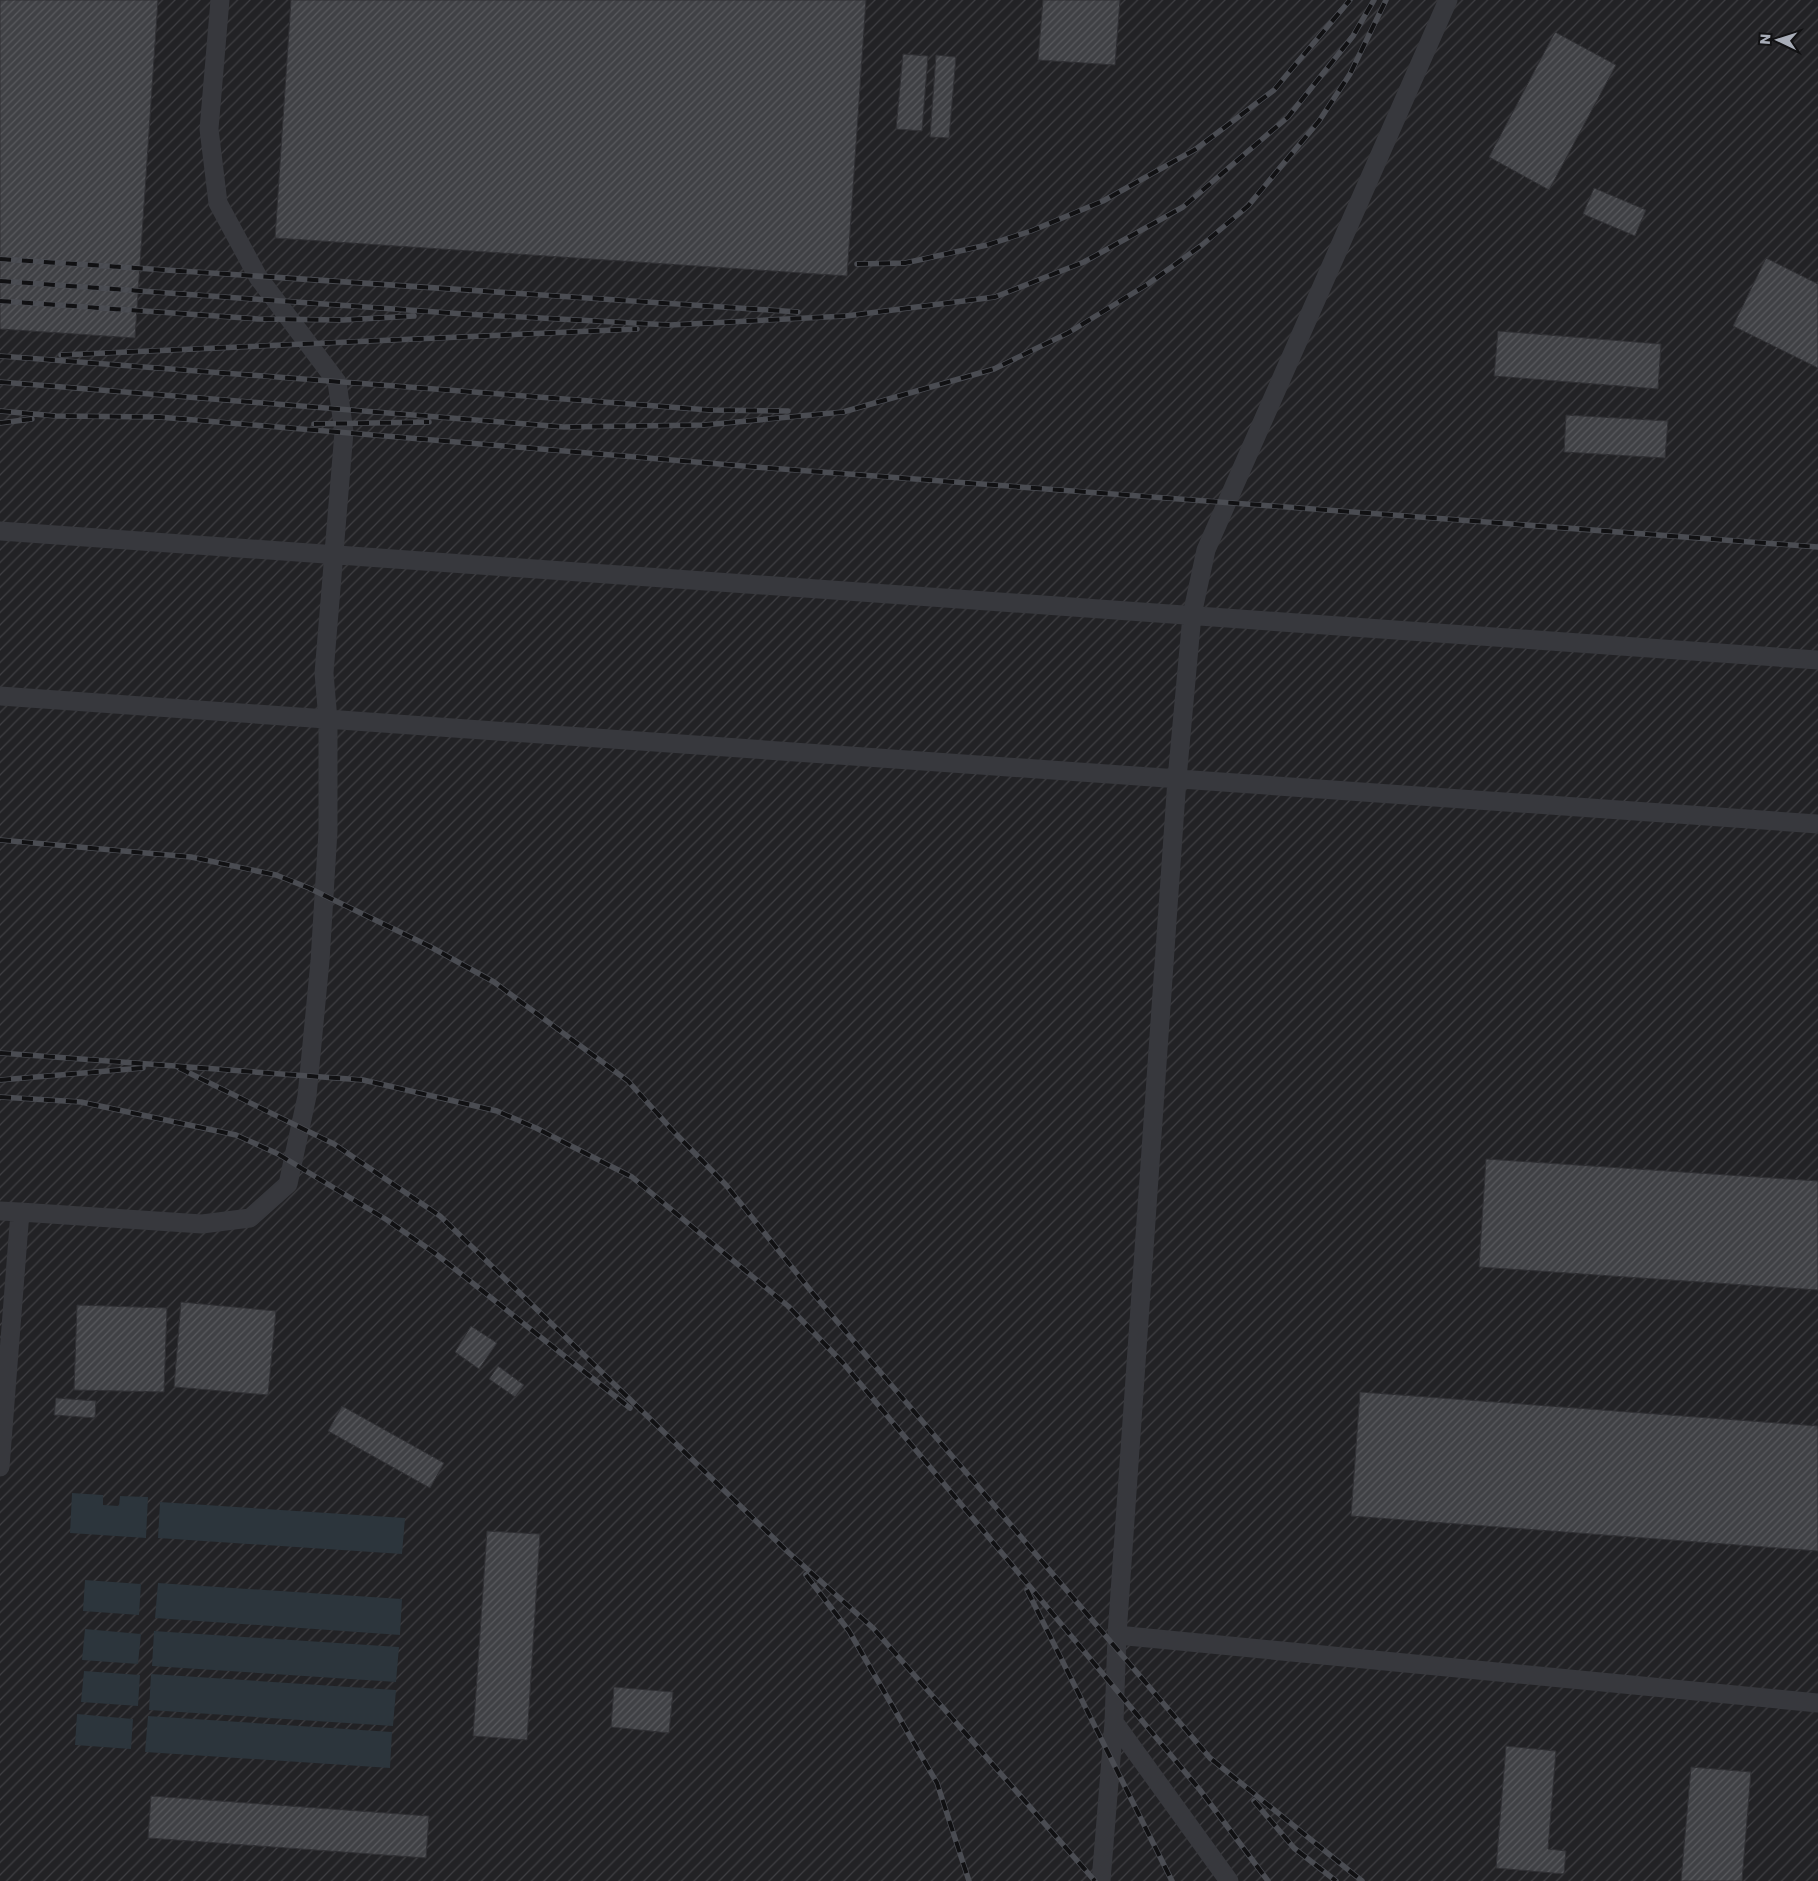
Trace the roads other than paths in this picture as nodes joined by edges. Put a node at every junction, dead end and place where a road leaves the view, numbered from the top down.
1 (220, 0) edge
2 (1448, 0) edge
3 (0, 531) edge
4 (334, 554) junction
5 (1192, 615) junction
6 (1818, 660) edge
7 (0, 696) edge
8 (328, 720) junction
9 (1177, 779) junction
10 (1818, 824) edge
11 (0, 1211) edge
12 (20, 1212) junction
13 (0, 1467) edge
14 (1117, 1634) junction
15 (1818, 1703) edge
16 (1114, 1722) junction
17 (1101, 1881) edge
18 (1229, 1881) edge

1 - 4 lane
2 - 5 lane
3 - 4 lane
4 - 5 lane
4 - 8 lane
5 - 6 lane
5 - 9 lane
7 - 8 lane
8 - 9 lane
8 - 12 lane
9 - 10 lane
9 - 14 lane
11 - 12 lane
12 - 13 lane
14 - 15 lane
14 - 16 lane
16 - 17 lane
16 - 18 lane

